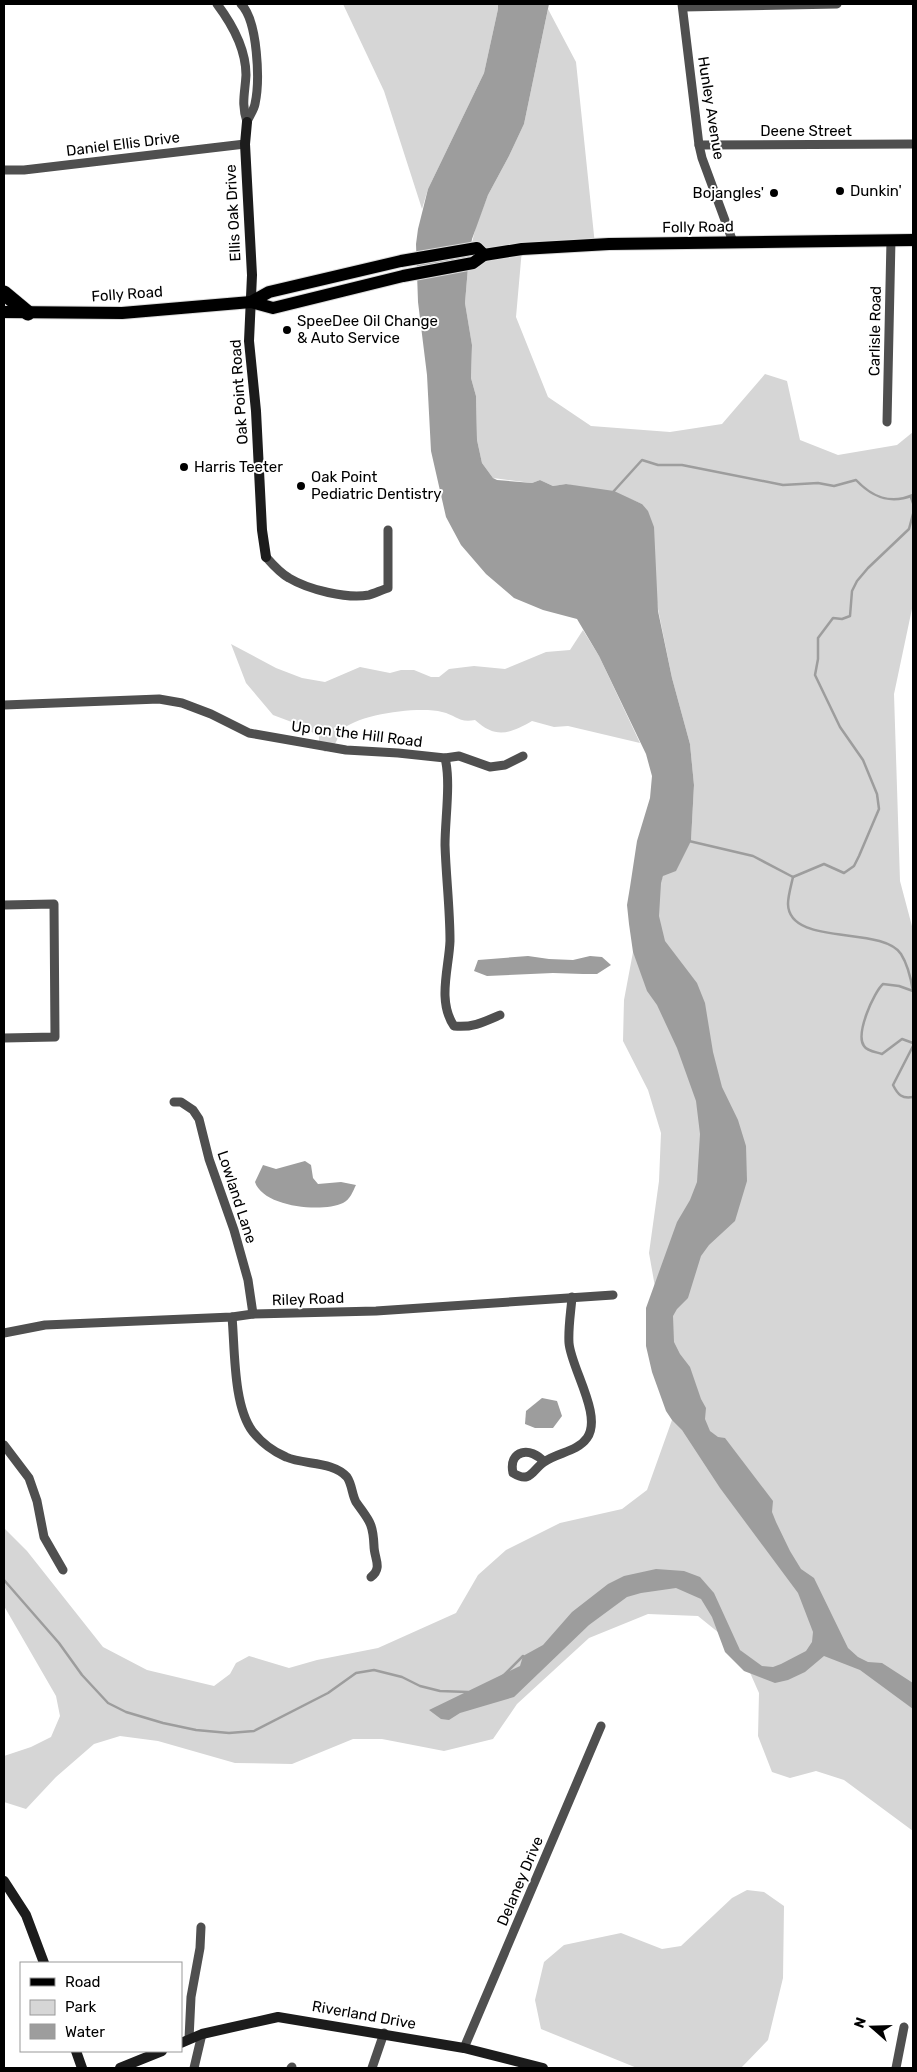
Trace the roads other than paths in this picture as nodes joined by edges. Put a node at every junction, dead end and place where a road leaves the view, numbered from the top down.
1 (217, 4) edge
2 (241, 4) edge
3 (837, 4) edge
4 (683, 6) edge
5 (246, 122) junction
6 (245, 144) junction
7 (913, 144) edge
8 (699, 145) junction
9 (4, 170) edge
10 (892, 240) junction
11 (913, 240) edge
12 (733, 242) junction
13 (484, 255) junction
14 (4, 293) edge
15 (252, 302) junction
16 (4, 312) edge
17 (28, 312) junction
18 (887, 422) dead end
19 (388, 530) dead end
20 (266, 557) joint
21 (4, 705) edge
22 (523, 756) dead end
23 (445, 758) junction
24 (4, 905) edge
25 (500, 1015) dead end
26 (4, 1038) edge
27 (174, 1102) dead end
28 (613, 1295) dead end
29 (572, 1297) junction
30 (253, 1314) junction
31 (232, 1317) junction
32 (4, 1333) edge
33 (4, 1444) edge
34 (544, 1462) dead end
35 (63, 1570) dead end
36 (371, 1577) dead end
37 (601, 1726) dead end
38 (4, 1881) edge
39 (201, 1928) dead end
40 (44, 1962) edge
41 (904, 2027) dead end
42 (384, 2033) junction
43 (202, 2034) junction
44 (185, 2041) edge
45 (464, 2048) junction
46 (76, 2052) edge
47 (160, 2052) edge
48 (82, 2068) edge
49 (120, 2068) edge
50 (194, 2068) edge
51 (372, 2068) edge
52 (543, 2068) edge
53 (896, 2068) edge

1 - 5 street, Ellis Oak Drive
2 - 5 street, Ellis Oak Drive
3 - 4 street
4 - 8 street, Hunley Avenue
5 - 6 street, Ellis Oak Drive
6 - 9 street, Daniel Ellis Drive
6 - 15 street, Ellis Oak Drive
7 - 8 street, Deene Street
8 - 12 street, Hunley Avenue
10 - 11 main road, Folly Road
10 - 12 main road, Folly Road
10 - 18 street, Carlisle Road
12 - 13 main road, Folly Road
13 - 15 main road, Folly Road
13 - 15 main road, Folly Road
14 - 17 highway
15 - 17 main road, Folly Road
15 - 20 street, Oak Point Road
16 - 17 main road, Folly Road
19 - 20 street, Oak Point Road
21 - 23 street, Up on the Hill Road
22 - 23 street, Up on the Hill Road
23 - 25 street
24 - 26 street
27 - 30 street, Lowland Lane
28 - 29 street, Riley Road
29 - 30 street, Riley Road
29 - 34 street
30 - 31 street, Riley Road
31 - 32 street, Riley Road
31 - 36 street
33 - 35 street
37 - 45 street, Delaney Drive
38 - 40 street
39 - 44 street
41 - 53 street
42 - 43 street, Riverland Drive
42 - 45 street, Riverland Drive
42 - 51 street
43 - 44 street, Riverland Drive
43 - 50 street
45 - 52 street, Riverland Drive
46 - 48 street
47 - 49 street

